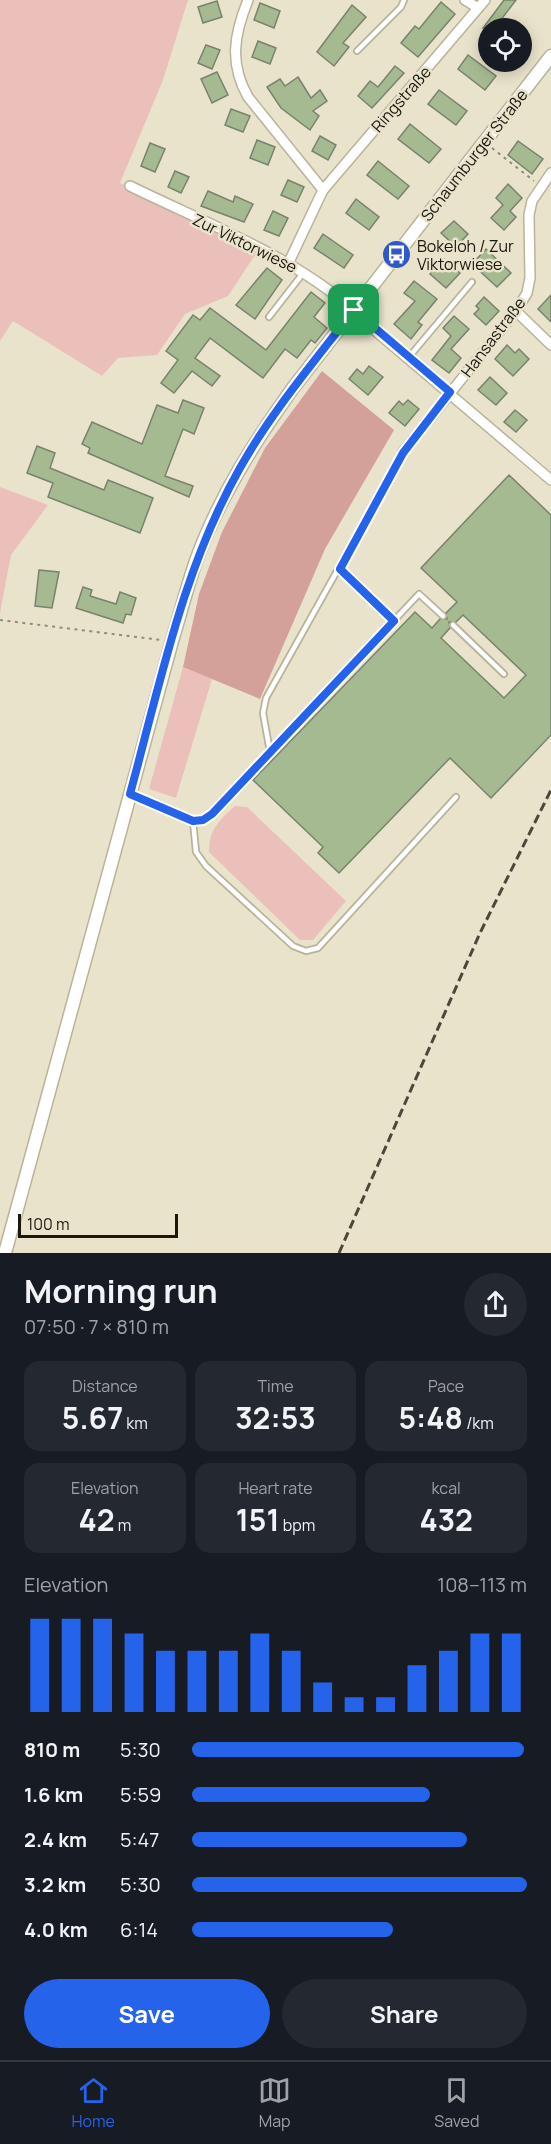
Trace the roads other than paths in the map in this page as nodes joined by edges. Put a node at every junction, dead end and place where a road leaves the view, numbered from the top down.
1 (248, 0) edge
2 (404, 0) edge
3 (465, 0) edge
4 (485, 0) edge
5 (478, 8) junction
6 (357, 51) dead end
7 (551, 56) edge
8 (551, 173) edge
9 (130, 186) dead end
10 (323, 190) junction
11 (288, 264) junction
12 (304, 272) junction
13 (472, 282) dead end
14 (354, 310) junction
15 (516, 311) junction
16 (269, 317) dead end
17 (551, 345) edge
18 (409, 357) junction
19 (450, 392) junction
20 (403, 453) joint
21 (551, 480) edge
22 (340, 569) junction
23 (443, 616) dead end
24 (394, 621) junction
25 (453, 625) dead end
26 (504, 674) dead end
27 (270, 753) junction
28 (130, 794) junction
29 (456, 797) dead end
30 (193, 821) junction
31 (5, 1253) edge

1 - 10 street
2 - 6 lane
3 - 5 street
4 - 5 street, Ringstraße
5 - 10 street, Ringstraße
7 - 14 street, Schaumburger Straße
8 - 15 street, Hansastraße
9 - 11 street, Zur Viktorwiese
10 - 11 street, Ringstraße
11 - 12 street, Zur Viktorwiese
12 - 14 street, Zur Viktorwiese
12 - 16 lane
13 - 18 lane
14 - 18 street, Zur Viktorwiese
14 - 28 street, Schaumburger Straße
15 - 17 street
15 - 19 street, Hansastraße
18 - 19 street, Zur Viktorwiese
19 - 20 street, Hansastraße
19 - 21 street, Zur Viktorwiese
20 - 22 lane
22 - 24 lane
22 - 27 lane
23 - 24 lane
24 - 27 lane
25 - 26 lane
27 - 30 lane
28 - 30 lane
28 - 31 street, Schaumburger Straße
29 - 30 lane

